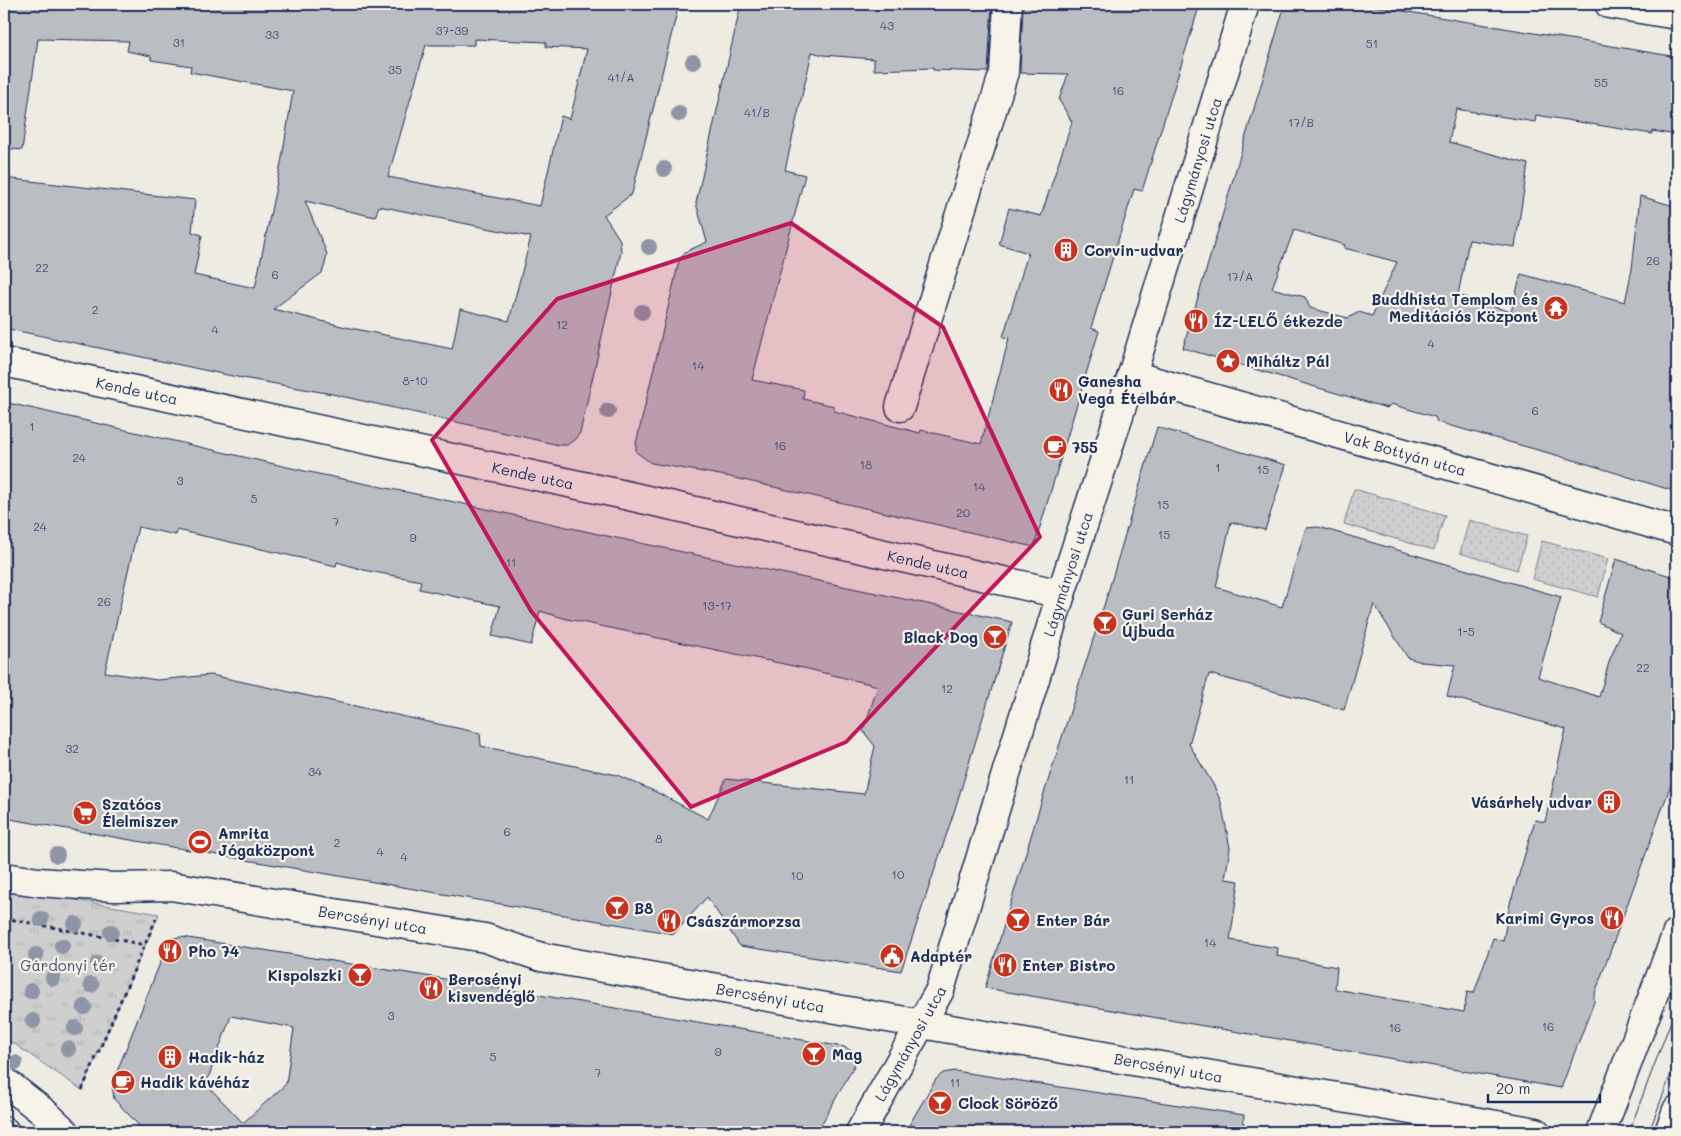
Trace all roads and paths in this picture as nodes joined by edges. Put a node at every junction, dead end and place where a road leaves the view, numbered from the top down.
1 (1008, 4) edge
2 (1245, 4) edge
3 (1610, 4) edge
4 (1677, 14) edge
5 (4, 362) edge
6 (1132, 375) junction
7 (900, 407) dead end
8 (1677, 531) edge
9 (1061, 594) junction
10 (4, 877) edge
11 (171, 886) junction
12 (5, 919) edge
13 (4, 927) edge
14 (1677, 933) edge
15 (145, 945) junction
16 (921, 1024) junction
17 (4, 1081) edge
18 (82, 1090) dead end
19 (1677, 1110) edge
20 (65, 1132) edge
21 (860, 1132) edge
22 (1536, 1132) edge
23 (1601, 1132) edge
24 (1669, 1132) edge

1 - 7 street
2 - 6 street, Lágymányosi utca
3 - 4 street
5 - 9 street, Kende utca
6 - 8 street, Vak Bottyán utca
6 - 9 street, Lágymányosi utca
9 - 16 street, Lágymányosi utca
10 - 11 street, Bercsényi utca
11 - 15 path
11 - 16 street, Bercsényi utca
12 - 13 path
12 - 15 path
14 - 23 street
15 - 18 path
16 - 21 street, Lágymányosi utca
16 - 22 street, Bercsényi utca
17 - 20 street
19 - 24 street

